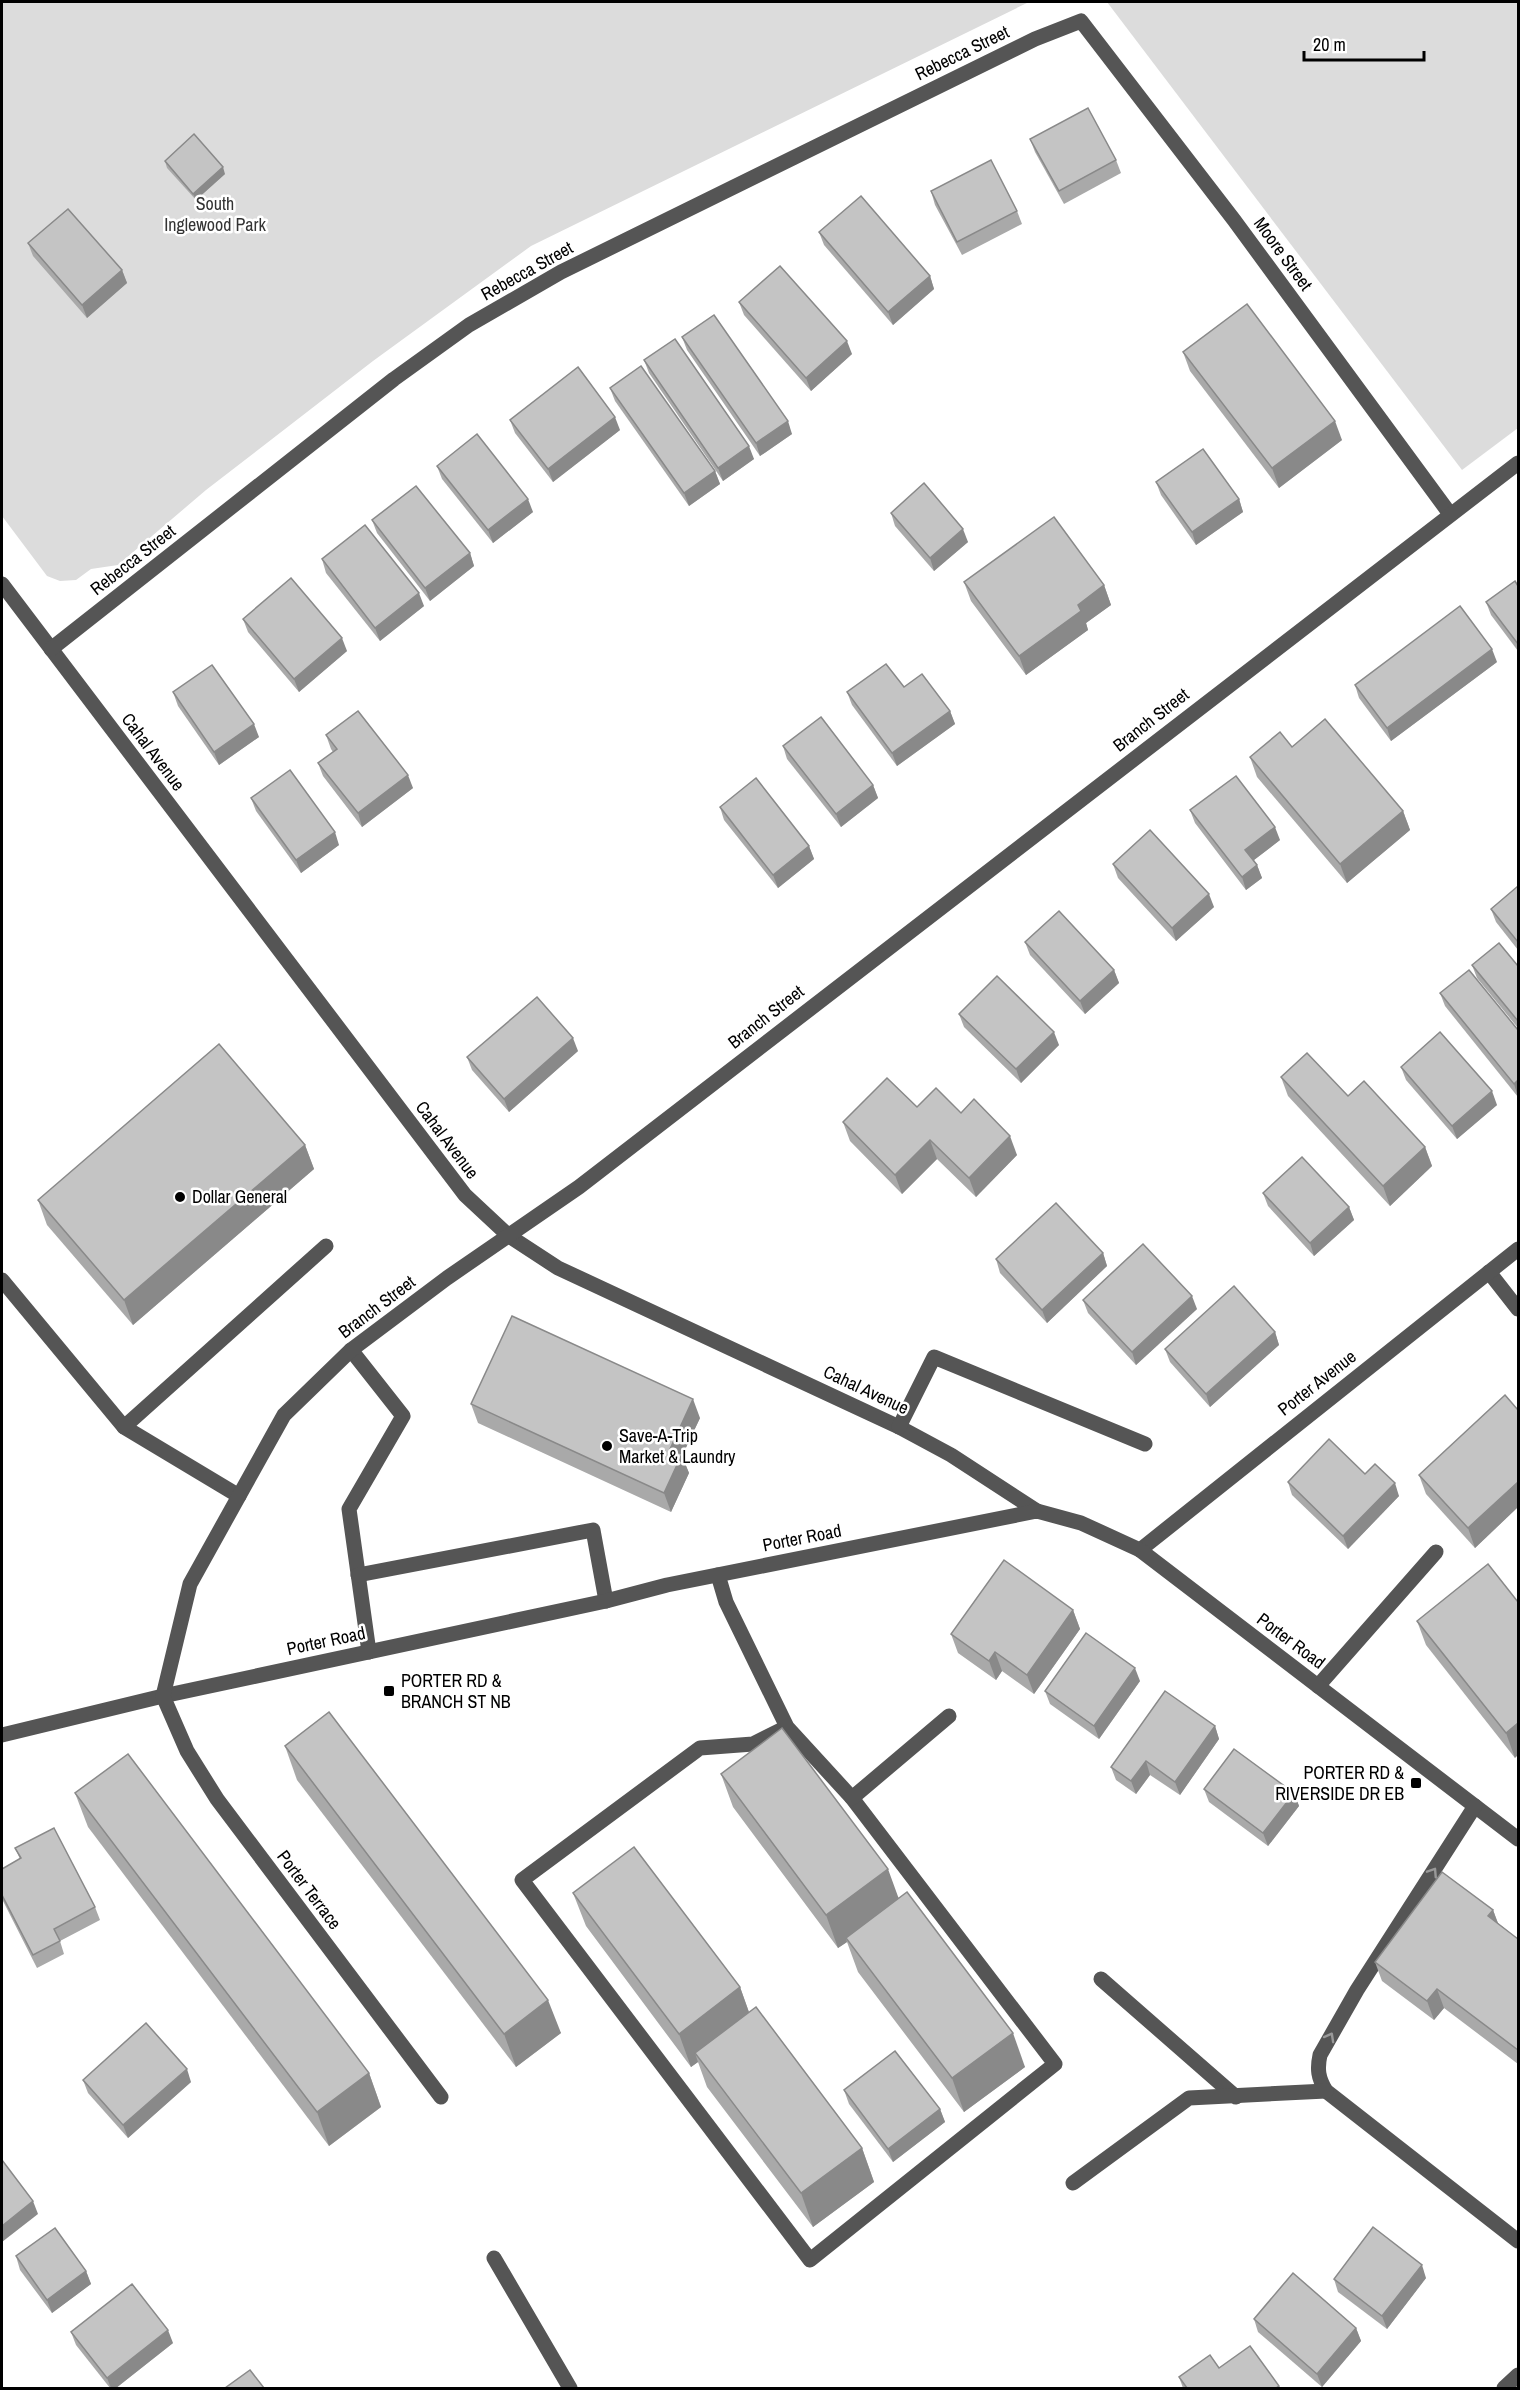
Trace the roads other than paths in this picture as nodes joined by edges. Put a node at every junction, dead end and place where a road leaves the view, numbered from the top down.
1 (1080, 21) joint
2 (1518, 463) edge
3 (1450, 514) junction
4 (2, 586) edge
5 (51, 649) junction
6 (509, 1236) junction
7 (326, 1246) dead end
8 (1518, 1249) edge
9 (1489, 1272) junction
10 (2, 1280) edge
11 (1518, 1309) edge
12 (351, 1350) junction
13 (124, 1427) junction
14 (899, 1427) junction
15 (1146, 1444) dead end
16 (239, 1496) junction
17 (1037, 1511) junction
18 (1140, 1550) junction
19 (1436, 1552) dead end
20 (358, 1575) junction
21 (718, 1575) junction
22 (606, 1601) junction
23 (369, 1652) junction
24 (1318, 1686) junction
25 (163, 1696) junction
26 (949, 1716) dead end
27 (787, 1727) junction
28 (2, 1735) edge
29 (852, 1798) junction
30 (1475, 1806) junction
31 (1518, 1839) edge
32 (1101, 1979) dead end
33 (1326, 2091) junction
34 (441, 2097) dead end
35 (1236, 2097) junction
36 (1073, 2183) dead end
37 (1518, 2241) edge
38 (494, 2258) dead end
39 (1518, 2375) edge
40 (570, 2388) edge
41 (1504, 2388) edge

1 - 3 street, Moore Street
1 - 5 street, Rebecca Street
2 - 3 street, Branch Street
3 - 6 street, Branch Street
4 - 5 street, Cahal Avenue
5 - 6 street, Cahal Avenue
6 - 12 street, Branch Street
6 - 14 street, Cahal Avenue
7 - 13 street
8 - 9 street, Porter Avenue
9 - 11 street
9 - 18 street, Porter Avenue
10 - 13 street
12 - 16 street, Branch Street
12 - 20 street
13 - 16 street
14 - 15 street
14 - 17 street, Cahal Avenue
16 - 25 street, Branch Street
17 - 18 street, Porter Road
17 - 21 street, Porter Road
18 - 24 street, Porter Road
19 - 24 street
20 - 22 street
20 - 23 street
21 - 22 street, Porter Road
21 - 27 street
22 - 23 street, Porter Road
23 - 25 street, Porter Road
24 - 30 street, Porter Road
25 - 28 street, Porter Road
25 - 34 street, Porter Terrace
26 - 29 street
27 - 29 street
27 - 29 street
30 - 31 street, Porter Road
33 -> 30 street
32 - 35 street
33 - 35 street
33 - 37 street
35 - 36 street
38 - 40 street
39 - 41 street

